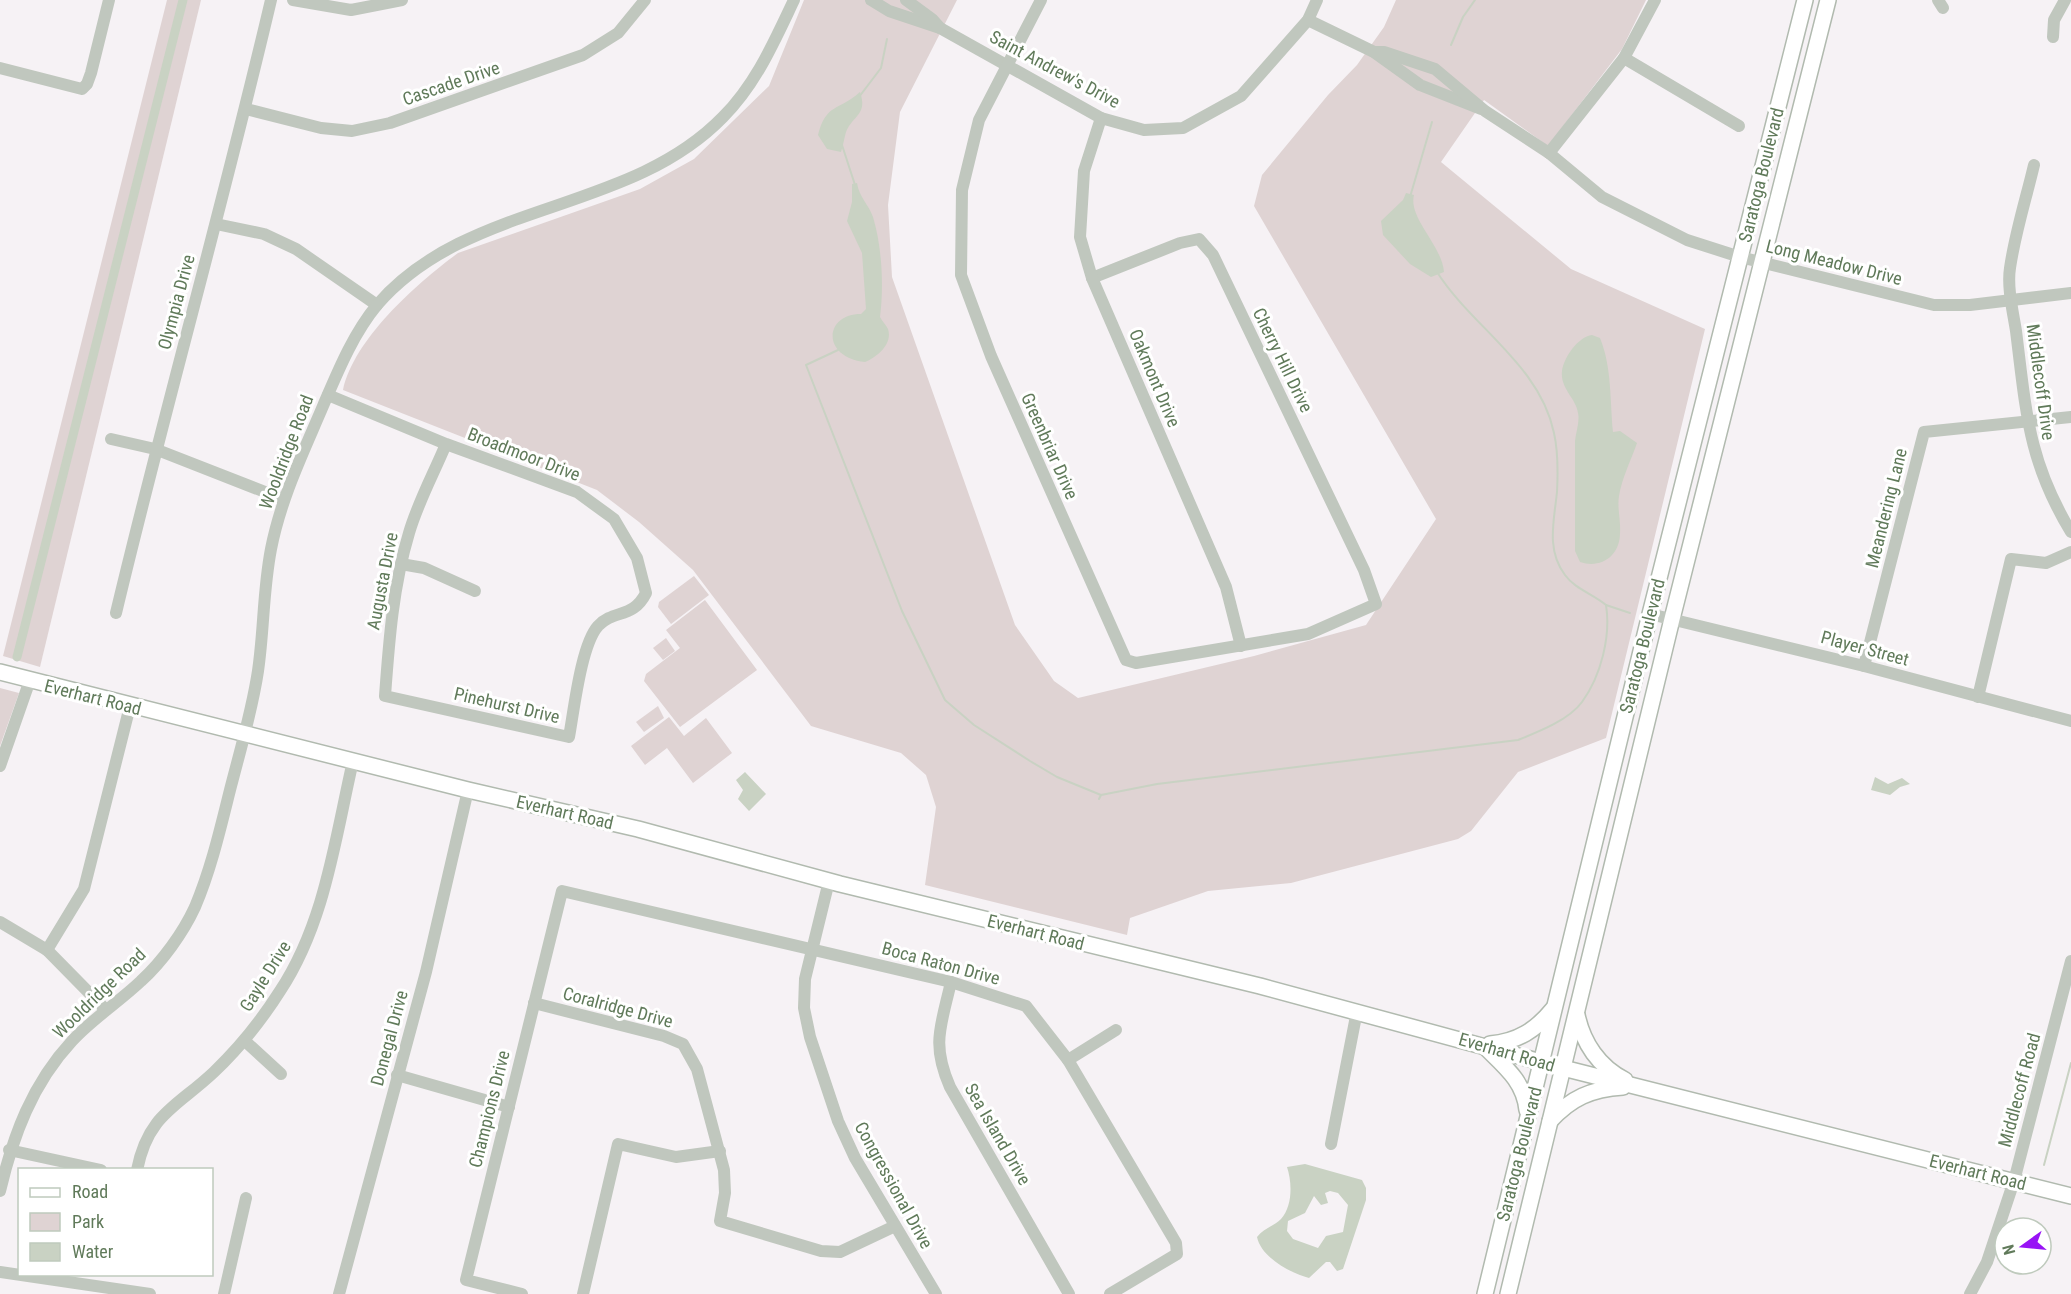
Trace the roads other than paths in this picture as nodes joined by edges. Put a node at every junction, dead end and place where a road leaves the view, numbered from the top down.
1 (110, 0) edge
2 (271, 0) edge
3 (293, 0) edge
4 (402, 0) edge
5 (645, 0) edge
6 (794, 0) edge
7 (871, 0) edge
8 (906, 0) edge
9 (1041, 0) edge
10 (1317, 0) edge
11 (1655, 0) edge
12 (1805, 0) edge
13 (1828, 0) edge
14 (2065, 0) edge
15 (1308, 20) junction
16 (940, 28) junction
17 (2053, 37) dead end
18 (1374, 52) junction
19 (1624, 58) junction
20 (1006, 65) junction
21 (0, 68) edge
22 (246, 109) junction
23 (1485, 111) junction
24 (1101, 118) junction
25 (1739, 126) dead end
26 (1549, 153) junction
27 (2034, 165) dead end
28 (216, 224) junction
29 (1740, 257) junction
30 (1763, 263) junction
31 (1092, 278) junction
32 (2071, 293) edge
33 (2012, 300) junction
34 (377, 305) junction
35 (328, 395) junction
36 (2071, 417) edge
37 (2026, 421) junction
38 (111, 440) dead end
39 (446, 444) junction
40 (155, 449) junction
41 (284, 499) junction
42 (2071, 532) edge
43 (2071, 552) edge
44 (401, 564) junction
45 (475, 591) dead end
46 (1376, 604) joint
47 (640, 606) joint
48 (116, 614) dead end
49 (1650, 614) junction
50 (1672, 620) junction
51 (1241, 646) junction
52 (1864, 666) junction
53 (0, 672) edge
54 (30, 680) junction
55 (385, 696) joint
56 (1978, 697) junction
57 (130, 706) junction
58 (2071, 721) edge
59 (245, 735) junction
60 (352, 761) junction
61 (0, 766) edge
62 (468, 790) junction
63 (829, 881) junction
64 (562, 891) joint
65 (0, 922) edge
66 (47, 950) junction
67 (812, 950) junction
68 (2071, 961) edge
69 (951, 982) junction
70 (534, 1003) junction
71 (1555, 1007) junction
72 (106, 1010) junction
73 (1357, 1011) junction
74 (1577, 1014) junction
75 (1116, 1030) dead end
76 (245, 1041) junction
77 (1483, 1045) junction
78 (1068, 1060) junction
79 (1541, 1061) junction
80 (1563, 1068) junction
81 (280, 1074) dead end
82 (397, 1075) junction
83 (1641, 1088) junction
84 (508, 1107) junction
85 (1528, 1117) junction
86 (1550, 1121) junction
87 (1330, 1144) dead end
88 (9, 1150) junction
89 (720, 1151) junction
90 (92, 1168) edge
91 (137, 1168) edge
92 (2014, 1181) junction
93 (0, 1191) edge
94 (2071, 1196) edge
95 (246, 1198) dead end
96 (895, 1226) junction
97 (0, 1272) edge
98 (18, 1275) edge
99 (27, 1276) edge
100 (150, 1294) edge
101 (224, 1294) edge
102 (339, 1294) edge
103 (522, 1294) edge
104 (583, 1294) edge
105 (936, 1294) edge
106 (1069, 1294) edge
107 (1110, 1294) edge
108 (1485, 1294) edge
109 (1508, 1294) edge
110 (1970, 1294) edge

1 - 21 street
2 - 22 street, Olympia Drive
3 - 4 street
5 - 22 street, Cascade Drive
6 - 34 street, Wooldridge Road
7 - 16 street, Saint Andrew's Drive
8 - 16 street, Saint Andrew's Drive
9 - 20 street, Greenbriar Drive
10 - 15 street, Saint Andrew's Drive
11 - 19 street
12 - 29 main road, Saratoga Boulevard
13 - 30 main road, Saratoga Boulevard
14 - 17 street
15 - 18 street, Long Meadow Drive
15 - 24 street, Saint Andrew's Drive
16 - 20 street, Saint Andrew's Drive
18 - 23 street, Long Meadow Drive
18 - 23 street, Long Meadow Drive
19 - 25 street
19 - 26 street
20 - 24 street, Saint Andrew's Drive
20 - 51 street, Greenbriar Drive
22 - 28 street, Olympia Drive
23 - 26 street, Long Meadow Drive
24 - 31 street, Oakmont Drive
26 - 29 street, Long Meadow Drive
27 - 33 street
28 - 34 street
28 - 40 street, Olympia Drive
29 - 30 street, Long Meadow Drive
29 - 49 main road, Saratoga Boulevard
30 - 33 street, Long Meadow Drive
30 - 50 main road, Saratoga Boulevard
31 - 46 street, Cherry Hill Drive
31 - 51 street, Oakmont Drive
32 - 33 street, Long Meadow Drive
33 - 37 street, Middlecoff Drive
34 - 35 street, Wooldridge Road
35 - 39 street, Broadmoor Drive
35 - 41 street, Wooldridge Road
36 - 37 street, Meandering Lane
37 - 42 street, Middlecoff Drive
37 - 52 street, Meandering Lane
38 - 40 street
39 - 44 street, Augusta Drive
39 - 47 street, Broadmoor Drive
40 - 41 street
40 - 48 street, Olympia Drive
41 - 59 street, Wooldridge Road
43 - 56 street
44 - 45 street
44 - 55 street, Augusta Drive
46 - 51 street, Greenbriar Drive
47 - 55 street, Pinehurst Drive
49 - 50 street, Player Street
49 - 71 main road, Saratoga Boulevard
50 - 52 street, Player Street
50 - 74 main road, Saratoga Boulevard
52 - 56 street, Player Street
53 - 54 main road, Everhart Road
54 - 57 main road, Everhart Road
54 - 61 street
56 - 58 street, Player Street
57 - 59 main road, Everhart Road
57 - 66 street
59 - 60 main road, Everhart Road
59 - 72 street, Wooldridge Road
60 - 62 main road, Everhart Road
60 - 76 street, Gayle Drive
62 - 63 main road, Everhart Road
62 - 82 street, Donegal Drive
63 - 67 street, Congressional Drive
63 - 73 main road, Everhart Road
64 - 67 street, Boca Raton Drive
64 - 70 street, Champions Drive
65 - 66 street
66 - 72 street
67 - 69 street, Boca Raton Drive
67 - 96 street, Congressional Drive
68 - 92 street, Middlecoff Road
69 - 78 street, Boca Raton Drive
69 - 106 street, Sea Island Drive
70 - 84 street, Champions Drive
70 - 89 street, Coralridge Drive
71 - 77 main road
71 - 79 main road, Saratoga Boulevard
72 - 88 street, Wooldridge Road
73 - 77 main road, Everhart Road
73 - 87 street
74 - 80 main road, Saratoga Boulevard
74 - 83 main road
75 - 78 street
76 - 81 street
76 - 91 street, Gayle Drive
77 - 79 main road, Everhart Road
77 - 85 main road
78 - 107 street, Boca Raton Drive
79 - 80 main road, Everhart Road
79 - 85 main road, Saratoga Boulevard
80 - 83 main road, Everhart Road
80 - 86 main road, Saratoga Boulevard
82 - 84 street
82 - 102 street, Donegal Drive
83 - 86 main road
83 - 92 main road, Everhart Road
84 - 103 street, Champions Drive
85 - 108 main road, Saratoga Boulevard
86 - 109 main road, Saratoga Boulevard
88 - 90 street
88 - 93 street, Wooldridge Road
89 - 96 street, Coralridge Drive
89 - 104 street
92 - 94 main road, Everhart Road
92 - 110 street, Middlecoff Road
95 - 101 street
96 - 105 street, Congressional Drive
97 - 98 street
99 - 100 street

